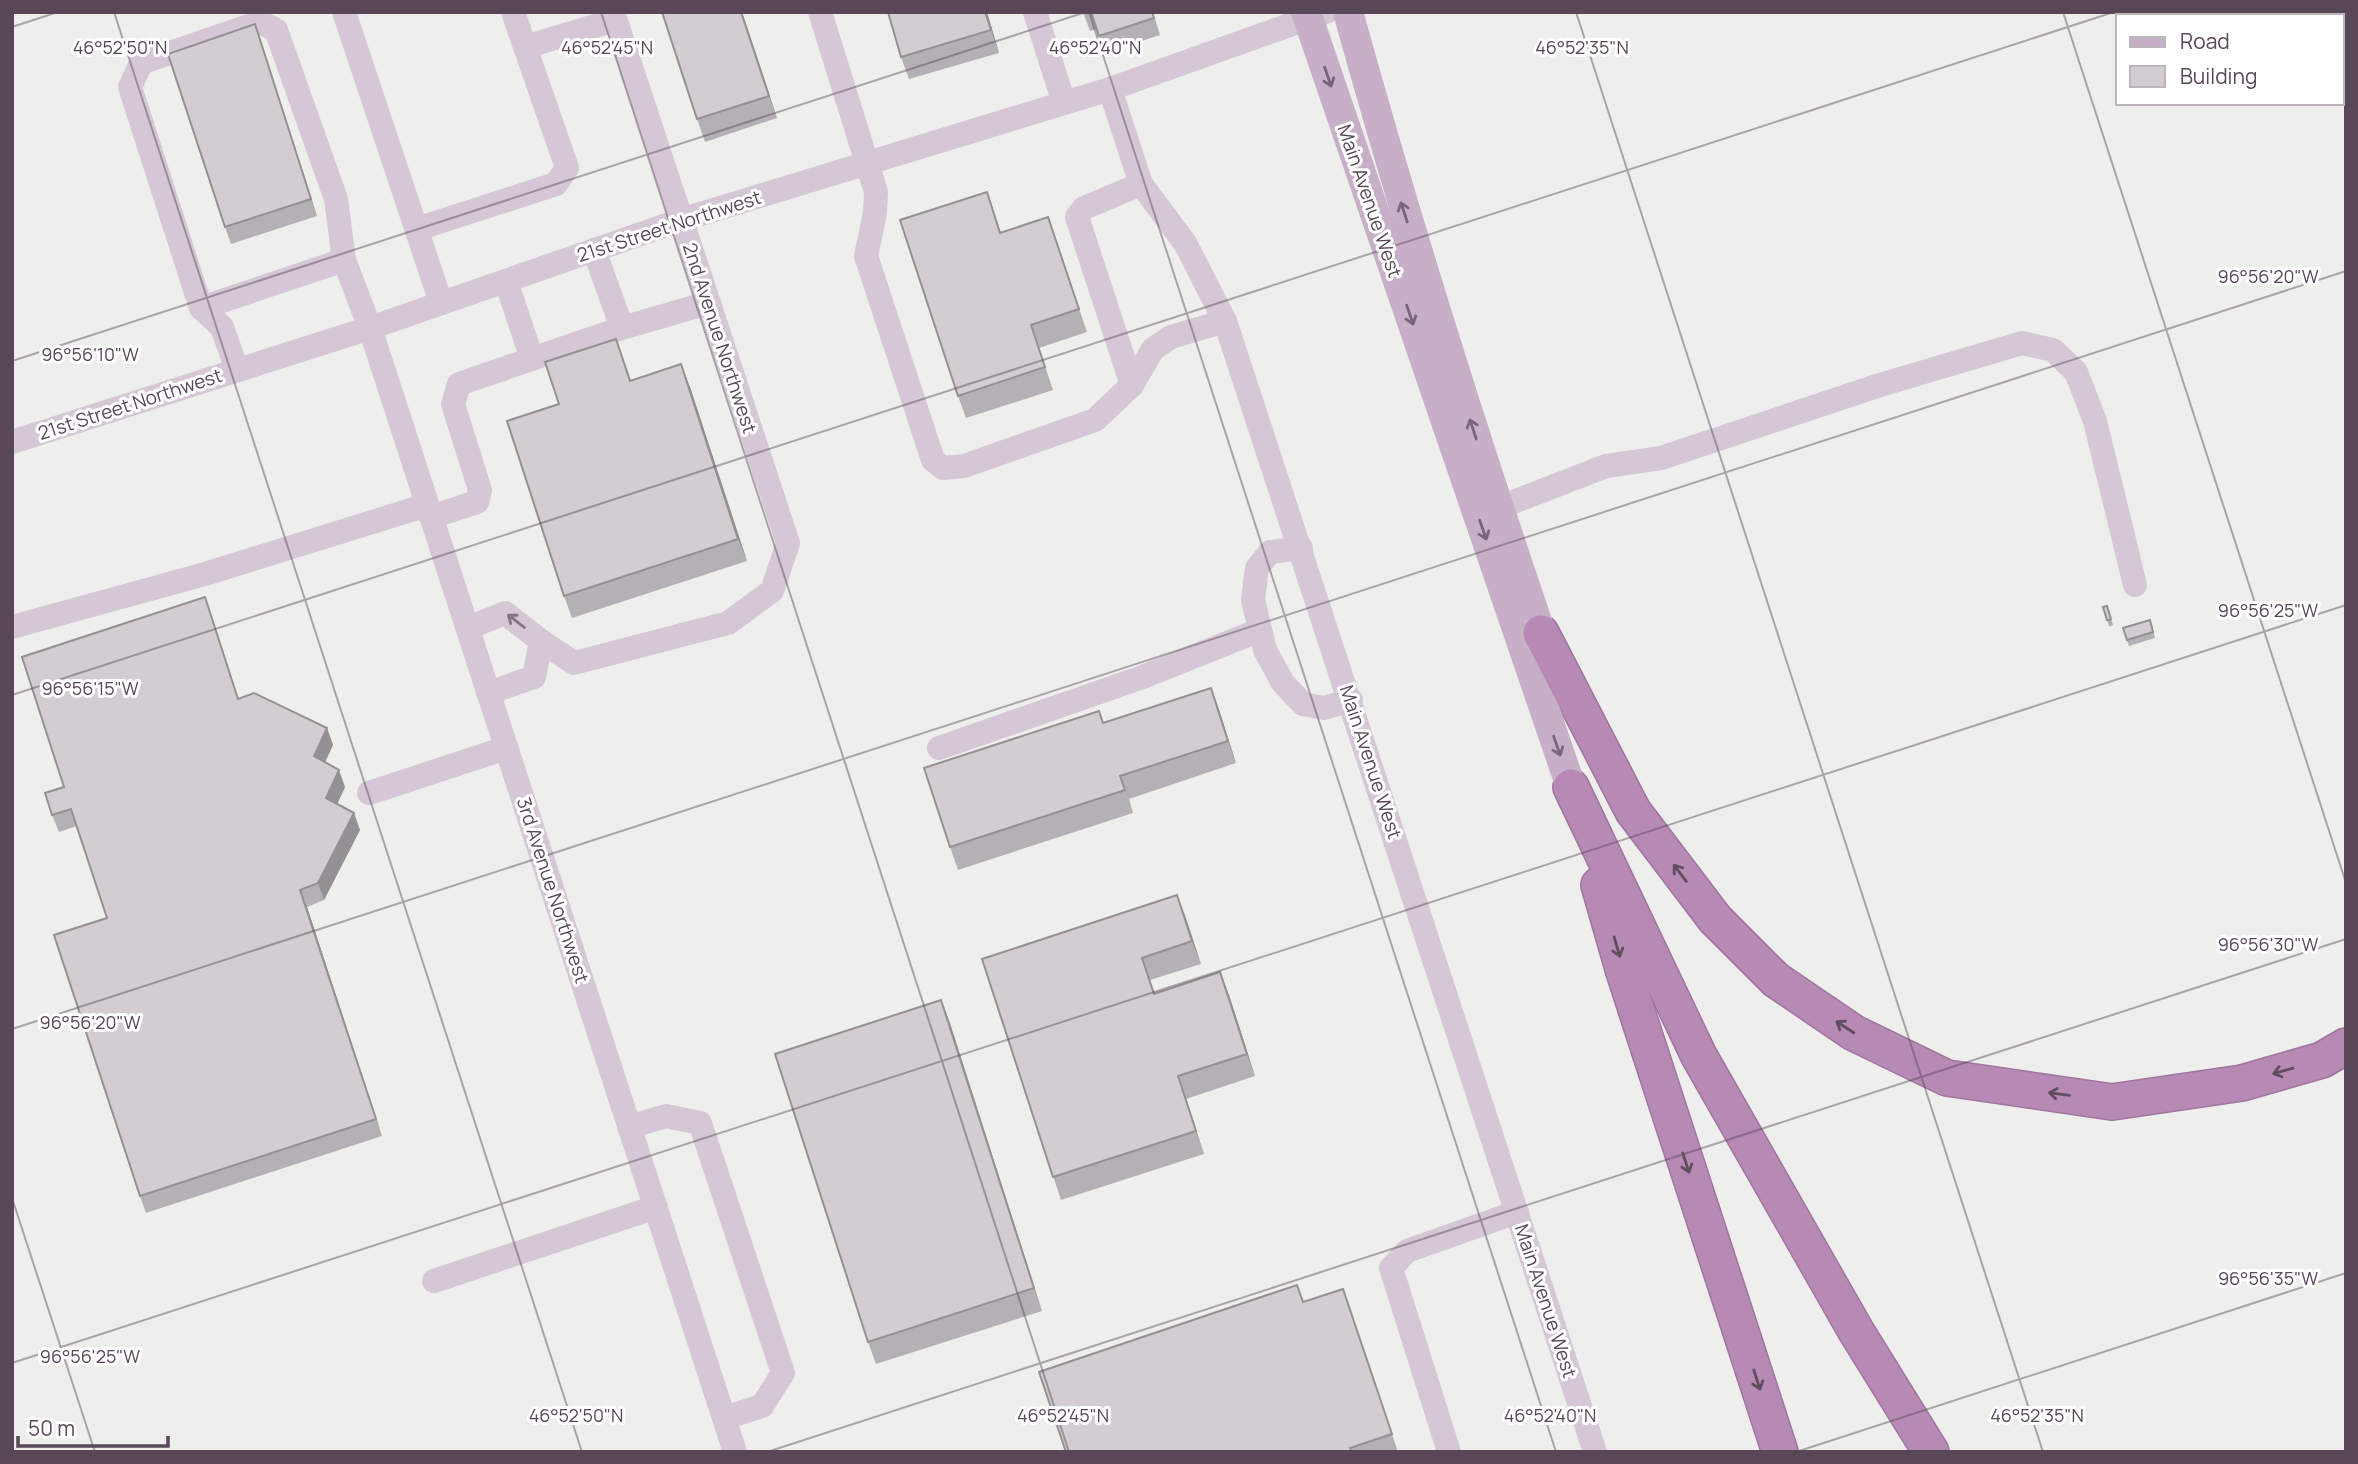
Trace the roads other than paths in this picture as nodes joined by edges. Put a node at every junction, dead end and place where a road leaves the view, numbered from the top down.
1 (345, 12) edge
2 (513, 12) edge
3 (820, 12) edge
4 (1035, 12) edge
5 (1348, 12) edge
6 (1313, 15) edge
7 (614, 16) edge
8 (525, 47) junction
9 (1110, 89) junction
10 (1063, 103) junction
11 (868, 163) junction
12 (1141, 184) junction
13 (681, 220) junction
14 (417, 229) junction
15 (594, 250) junction
16 (344, 260) junction
17 (506, 281) junction
18 (442, 303) junction
19 (708, 303) junction
20 (201, 308) junction
21 (1226, 321) junction
22 (370, 328) junction
23 (622, 328) junction
24 (532, 359) junction
25 (237, 370) junction
26 (1132, 385) junction
27 (12, 442) edge
28 (1498, 509) junction
29 (429, 511) junction
30 (1301, 548) junction
31 (2135, 585) dead end
32 (12, 627) edge
33 (468, 628) junction
34 (1260, 630) junction
35 (1541, 633) junction
36 (541, 641) junction
37 (488, 693) junction
38 (1351, 700) junction
39 (506, 748) junction
40 (939, 748) dead end
41 (1571, 787) junction
42 (369, 793) dead end
43 (2346, 1046) edge
44 (1699, 1056) junction
45 (629, 1126) junction
46 (656, 1207) junction
47 (1517, 1212) junction
48 (434, 1281) dead end
49 (725, 1418) junction
50 (736, 1452) edge
51 (1449, 1452) edge
52 (1594, 1452) edge
53 (1780, 1452) edge
54 (1931, 1452) edge

1 - 14 street
2 - 8 street
3 - 11 street
4 - 10 street
28 -> 5 main road, Main Avenue West
6 - 9 street, 21st Street Northwest
6 -> 41 main road, Main Avenue West
7 - 8 street
7 - 13 street, 2nd Avenue Northwest
8 - 14 street
9 - 10 street, 21st Street Northwest
9 - 12 street, Main Avenue West
10 - 11 street, 21st Street Northwest
11 - 13 street, 21st Street Northwest
11 - 26 street
12 - 21 street, Main Avenue West
12 - 26 street
13 - 15 street, 21st Street Northwest
13 - 19 street, 2nd Avenue Northwest
14 - 18 street
15 - 17 street, 21st Street Northwest
15 - 23 street
16 - 20 street
16 - 20 street, 3rd Avenue Northwest
16 - 22 street, 3rd Avenue Northwest
17 - 18 street, 21st Street Northwest
17 - 24 street
18 - 22 street, 21st Street Northwest
19 - 23 street
19 - 36 street, 2nd Avenue Northwest
20 - 25 street
21 - 26 street
21 - 30 street, Main Avenue West
22 - 25 street, 21st Street Northwest
22 - 29 street, 3rd Avenue Northwest
23 - 24 street
24 - 29 street
25 - 27 street, 21st Street Northwest
28 - 31 street
28 - 35 main road, Main Avenue West
29 - 32 street
29 - 33 street, 3rd Avenue Northwest
30 - 34 street
30 - 38 street, Main Avenue West
36 -> 33 street
33 - 37 street, 3rd Avenue Northwest
34 - 38 street
34 - 40 street
43 -> 35 highway
35 - 44 highway
36 - 37 street
37 - 39 street, 3rd Avenue Northwest
38 - 47 street, Main Avenue West
39 - 42 street
39 - 45 street, 3rd Avenue Northwest
41 - 44 highway
41 -> 53 highway
44 - 54 highway
45 - 46 street, 3rd Avenue Northwest
45 - 49 street
46 - 48 street
46 - 49 street, 3rd Avenue Northwest
47 - 51 street
47 - 52 street, Main Avenue West
49 - 50 street, 3rd Avenue Northwest

